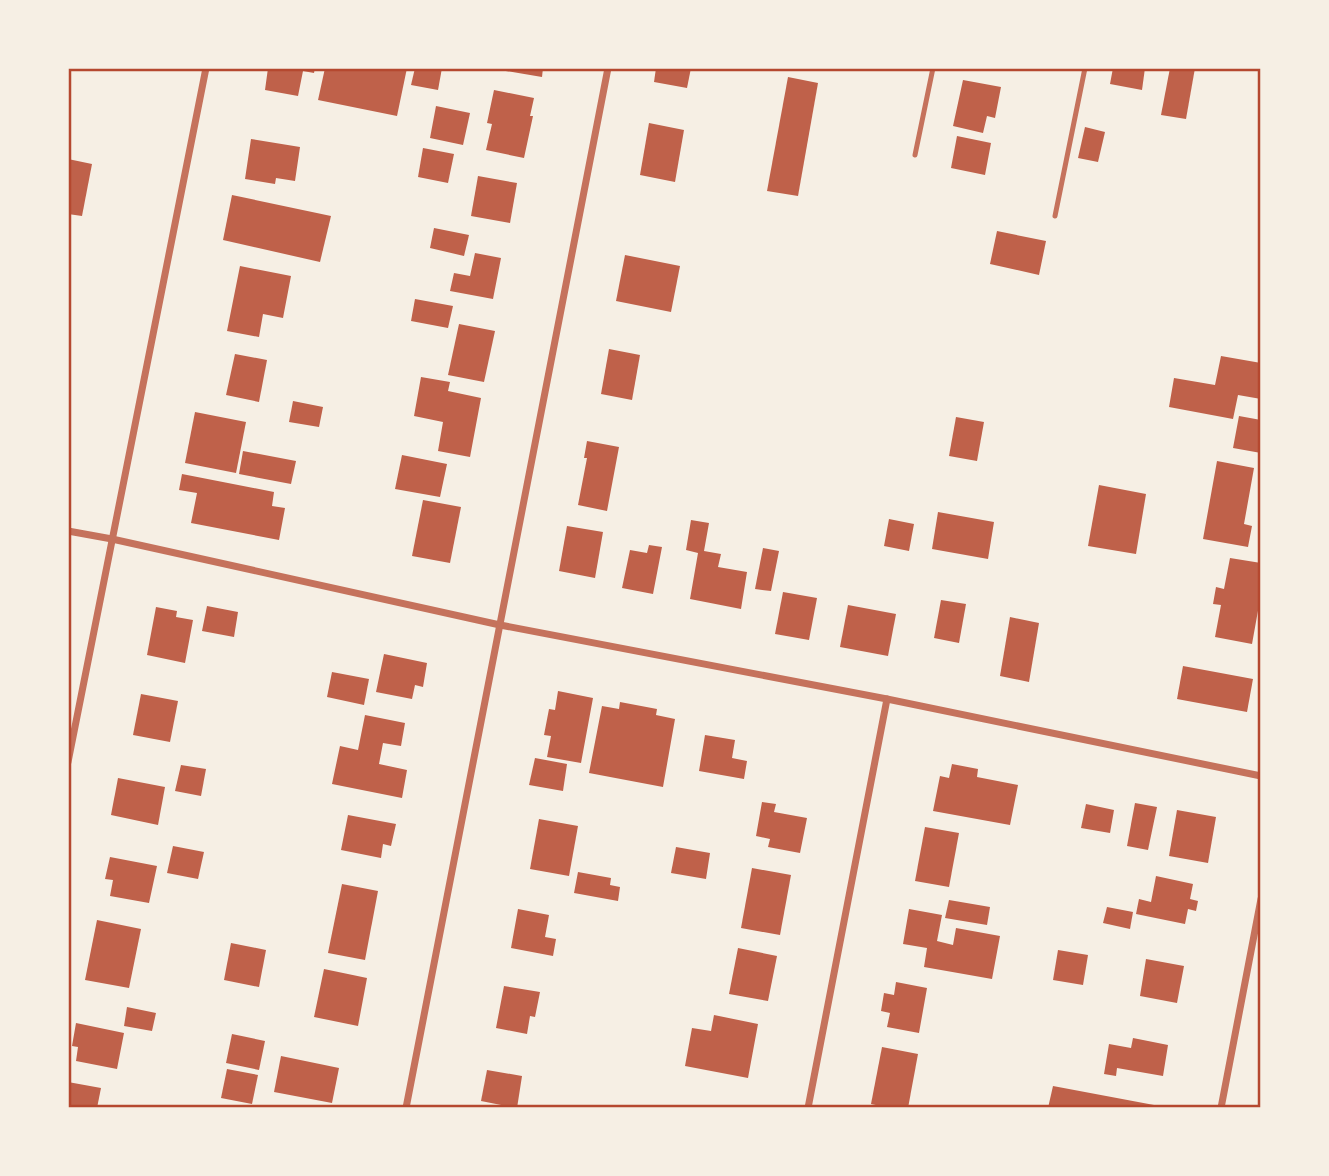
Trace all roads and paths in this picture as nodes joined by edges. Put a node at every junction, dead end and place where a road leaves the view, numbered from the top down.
1 (206, 68) edge
2 (608, 68) edge
3 (933, 68) edge
4 (1084, 68) edge
5 (915, 155) dead end
6 (1055, 216) dead end
7 (68, 531) edge
8 (113, 539) junction
9 (500, 625) junction
10 (887, 699) junction
11 (68, 762) edge
12 (1261, 776) edge
13 (1261, 899) edge
14 (406, 1108) edge
15 (808, 1108) edge
16 (1221, 1108) edge

1 - 8 street
2 - 9 street
3 - 5 lane
4 - 6 lane
7 - 8 street
8 - 9 street
8 - 11 street
9 - 10 street
9 - 14 street
10 - 12 street
10 - 15 street
13 - 16 street

